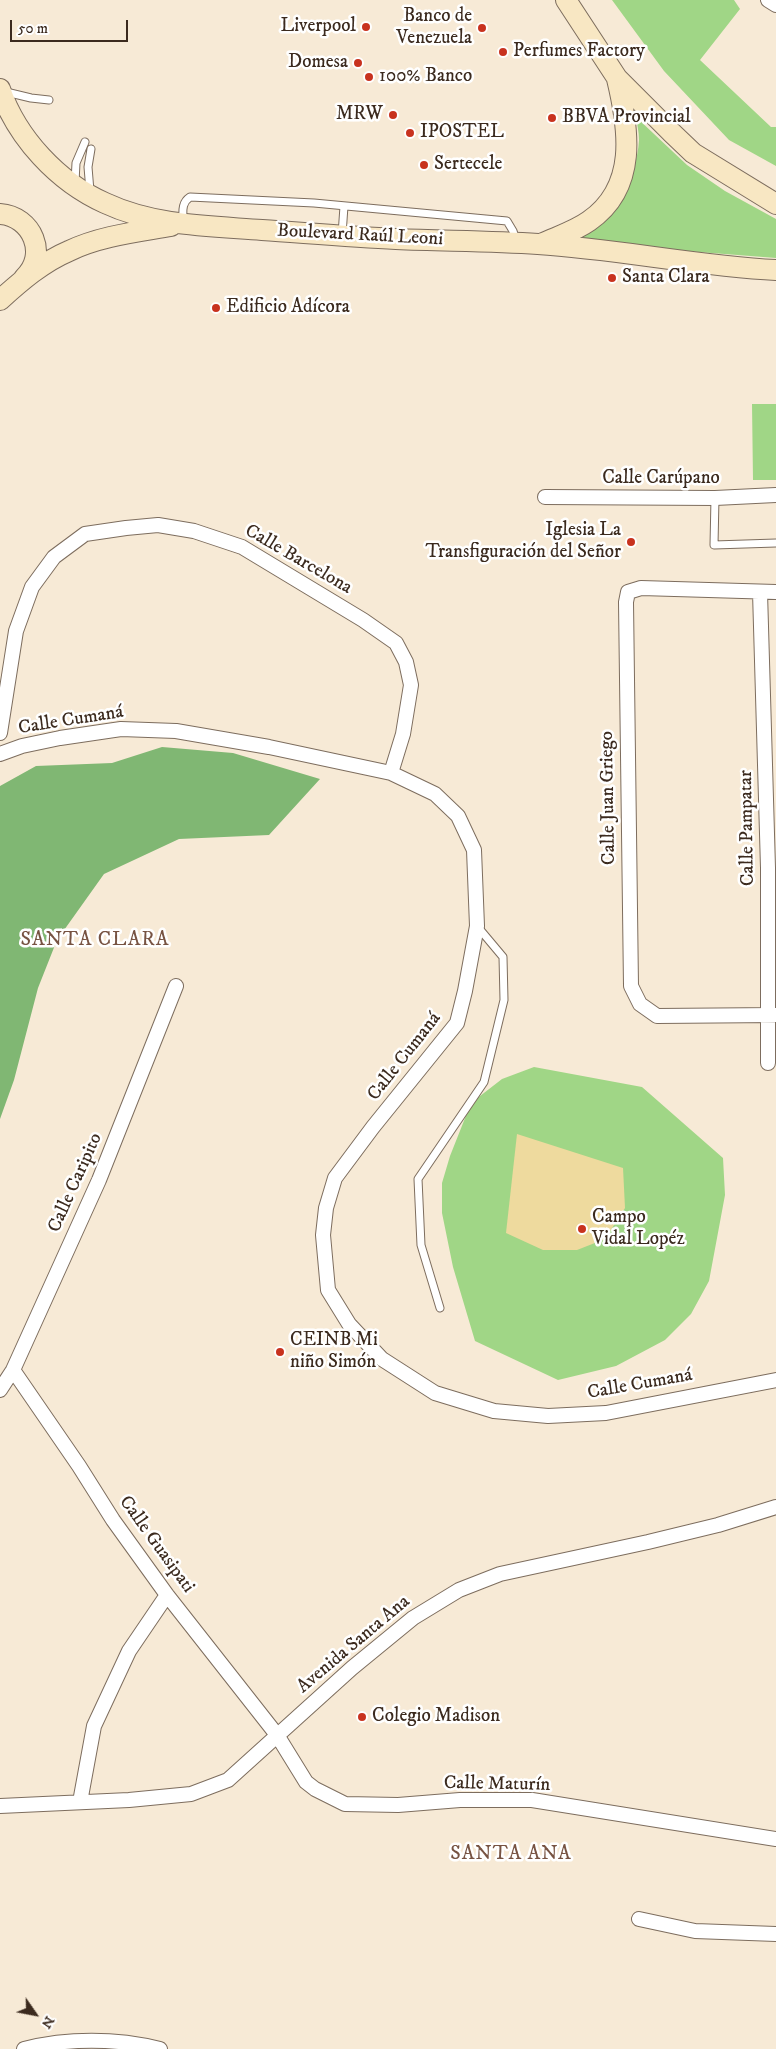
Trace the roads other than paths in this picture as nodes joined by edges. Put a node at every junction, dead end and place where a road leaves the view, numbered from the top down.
1 (566, 0) edge
2 (768, 0) edge
3 (776, 5) edge
4 (617, 78) junction
5 (0, 90) edge
6 (49, 100) dead end
7 (85, 142) dead end
8 (91, 149) dead end
9 (82, 190) junction
10 (776, 204) edge
11 (344, 206) junction
12 (0, 214) edge
13 (181, 224) junction
14 (342, 236) junction
15 (518, 244) junction
16 (539, 244) junction
17 (776, 270) edge
18 (22, 280) junction
19 (0, 287) edge
20 (0, 300) edge
21 (776, 495) edge
22 (546, 497) dead end
23 (715, 498) junction
24 (776, 543) edge
25 (760, 592) junction
26 (776, 592) edge
27 (770, 727) edge
28 (0, 733) edge
29 (0, 754) edge
30 (392, 773) junction
31 (772, 868) edge
32 (477, 926) junction
33 (176, 986) dead end
34 (771, 1015) edge
35 (768, 1064) dead end
36 (440, 1308) dead end
37 (13, 1370) junction
38 (776, 1380) edge
39 (0, 1390) edge
40 (776, 1507) edge
41 (167, 1595) junction
42 (277, 1735) junction
43 (80, 1802) junction
44 (0, 1806) edge
45 (776, 1838) edge
46 (639, 1919) dead end
47 (776, 1934) edge
48 (24, 2049) edge
49 (160, 2049) edge

1 - 4 main road
2 - 3 street
4 - 10 main road
4 - 16 main road
5 - 6 lane
5 - 9 main road, Boulevard Raúl Leoni
7 - 9 lane
8 - 9 lane
9 - 13 main road, Boulevard Raúl Leoni
11 - 13 lane
11 - 14 lane
11 - 15 lane
12 - 18 main road
13 - 14 main road, Boulevard Raúl Leoni
13 - 18 main road
14 - 15 main road, Boulevard Raúl Leoni
15 - 16 main road, Boulevard Raúl Leoni
16 - 17 main road, Boulevard Raúl Leoni
18 - 19 main road
18 - 20 main road
21 - 23 street, Calle Carúpano
22 - 23 street, Calle Carúpano
23 - 24 lane
25 - 26 street
25 - 27 street, Calle Pampatar
25 - 34 street, Calle Juan Griego
27 - 31 street, Calle Pampatar
28 - 30 street, Calle Barcelona
29 - 30 street, Calle Cumaná
30 - 32 street, Calle Cumaná
31 - 34 street, Calle Pampatar
32 - 36 lane
32 - 38 street, Calle Cumaná
33 - 37 street, Calle Caripito
34 - 35 street, Calle Pampatar
37 - 39 street, Calle Caripito
37 - 41 street, Calle Guasipati
40 - 42 street, Avenida Santa Ana
41 - 42 street, Calle Guasipati
41 - 43 street
42 - 43 street, Avenida Santa Ana
42 - 45 street, Calle Maturín
43 - 44 street, Avenida Santa Ana
46 - 47 street
48 - 49 street

